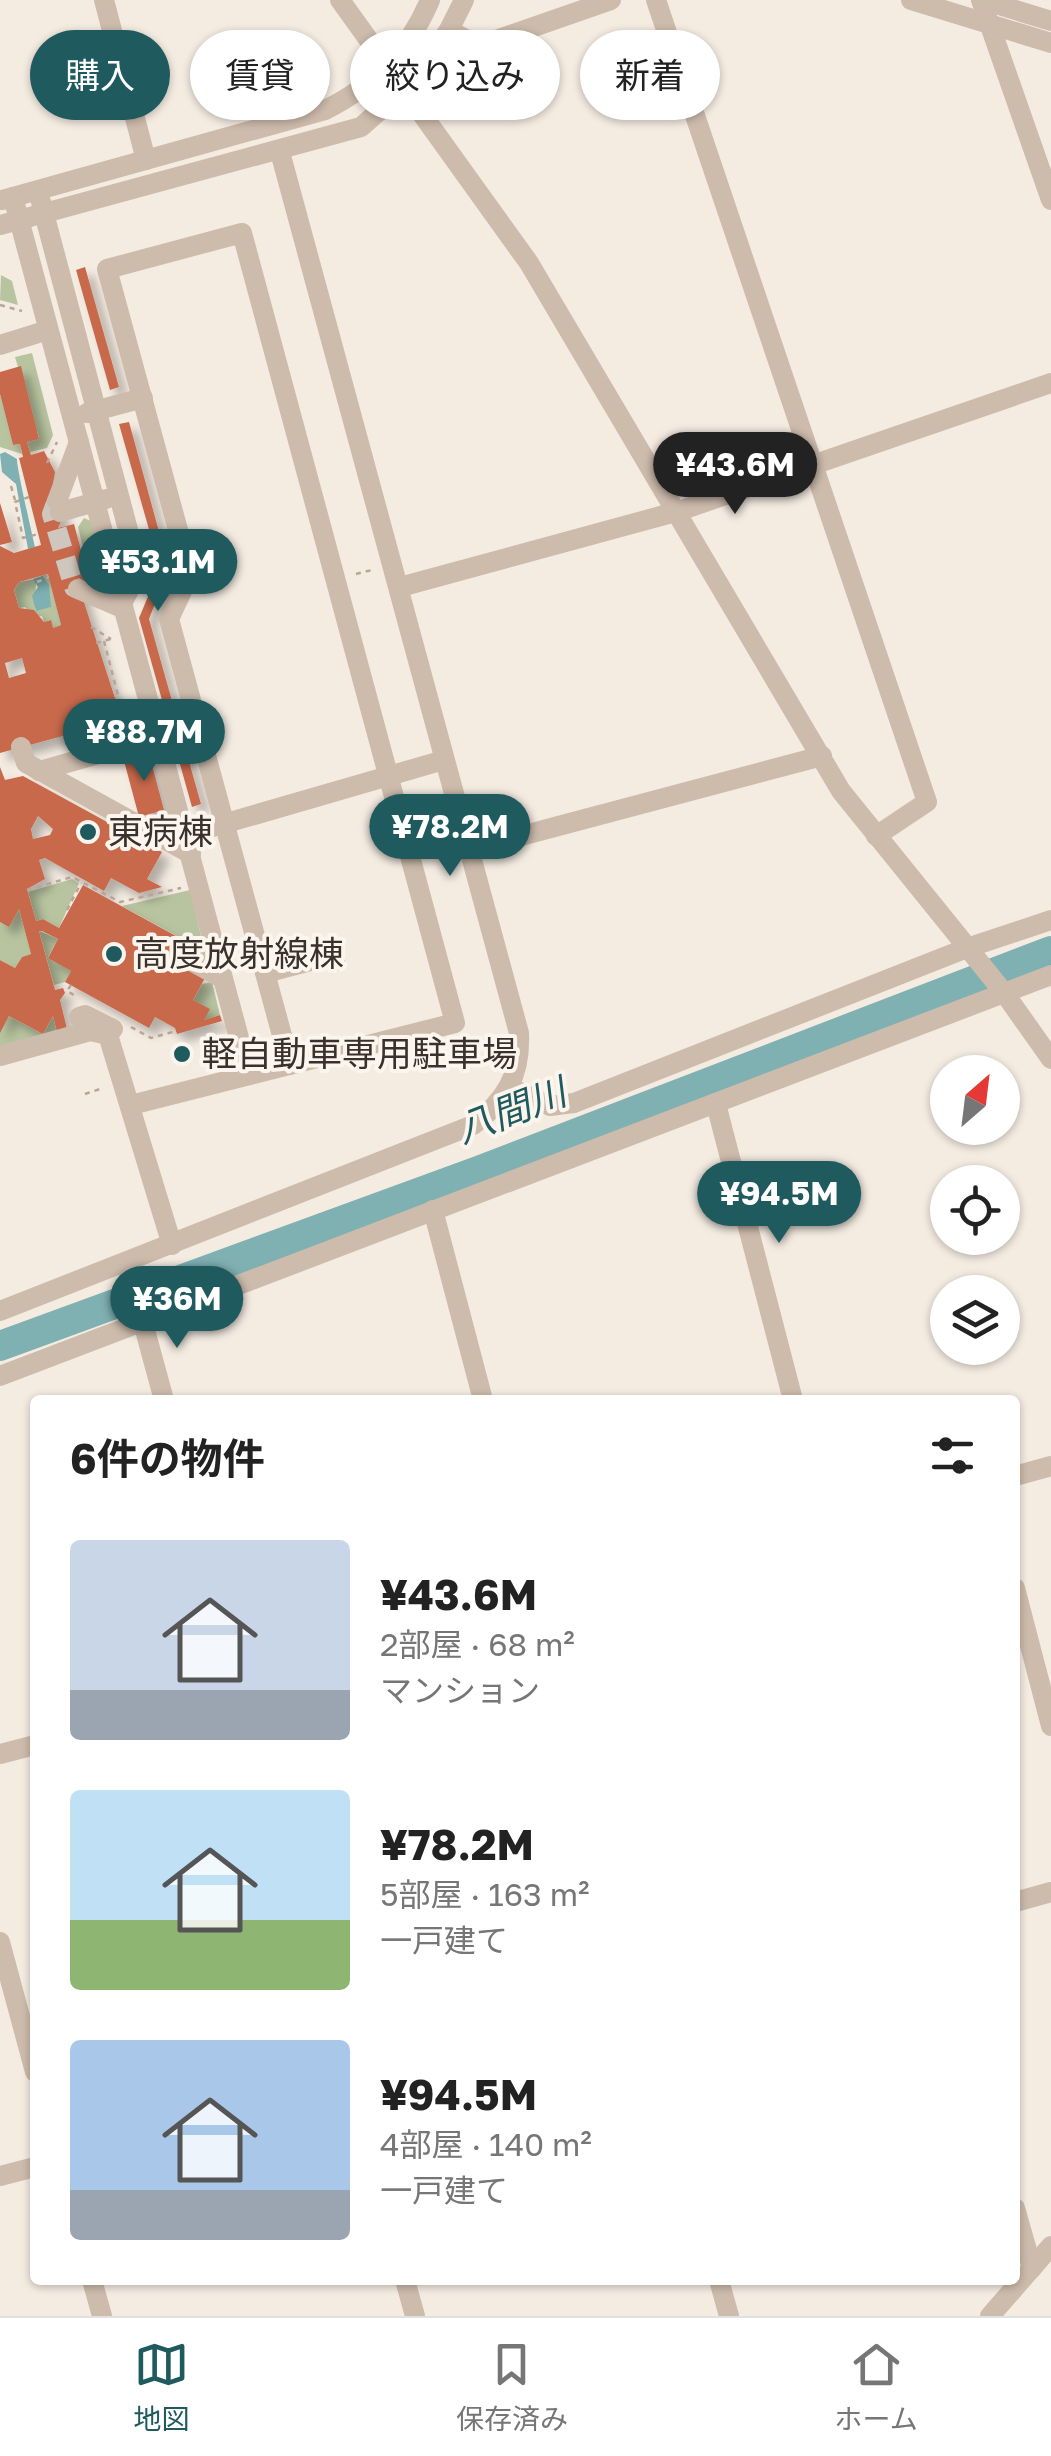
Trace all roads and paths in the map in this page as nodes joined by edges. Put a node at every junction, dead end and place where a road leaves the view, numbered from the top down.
1 (104, 0) edge
2 (340, 0) edge
3 (430, 0) edge
4 (464, 0) edge
5 (611, 0) edge
6 (656, 0) edge
7 (911, 0) edge
8 (982, 0) edge
9 (1051, 21) edge
10 (990, 24) junction
11 (361, 30) edge
12 (414, 30) edge
13 (450, 30) edge
14 (525, 30) edge
15 (1051, 43) edge
16 (350, 93) edge
17 (369, 120) edge
18 (426, 120) edge
19 (280, 152) junction
20 (146, 160) junction
21 (38, 191) junction
22 (7, 199) edge
23 (1051, 200) edge
24 (44, 214) junction
25 (10, 223) edge
26 (0, 305) edge
27 (25, 311) dead end
28 (48, 330) junction
29 (0, 345) edge
30 (1051, 383) edge
31 (143, 398) junction
32 (96, 410) junction
33 (72, 417) junction
34 (70, 439) junction
35 (47, 463) dead end
36 (810, 463) junction
37 (11, 486) dead end
38 (119, 496) junction
39 (28, 498) dead end
40 (18, 501) junction
41 (94, 502) junction
42 (678, 511) junction
43 (35, 535) dead end
44 (364, 572) dead end
45 (49, 576) dead end
46 (350, 576) dead end
47 (37, 582) dead end
48 (400, 587) junction
49 (78, 589) dead end
50 (120, 608) junction
51 (91, 627) dead end
52 (122, 637) dead end
53 (112, 639) junction
54 (104, 641) junction
55 (96, 644) dead end
56 (123, 715) dead end
57 (158, 737) junction
58 (21, 746) dead end
59 (822, 756) junction
60 (444, 760) junction
61 (39, 771) junction
62 (388, 776) junction
63 (225, 824) junction
64 (876, 836) junction
65 (188, 844) junction
66 (468, 850) junction
67 (82, 882) junction
68 (189, 886) dead end
69 (28, 890) dead end
70 (67, 910) dead end
71 (1051, 920) edge
72 (970, 951) junction
73 (180, 955) dead end
74 (335, 961) dead end
75 (265, 973) junction
76 (1051, 974) edge
77 (222, 978) junction
78 (1005, 994) junction
79 (0, 1056) edge
80 (1051, 1059) edge
81 (290, 1065) junction
82 (249, 1075) junction
83 (509, 1087) junction
84 (716, 1104) junction
85 (131, 1105) junction
86 (433, 1210) junction
87 (172, 1245) junction
88 (129, 1270) junction
89 (0, 1311) edge
90 (142, 1319) junction
91 (0, 1376) edge
92 (163, 1395) edge
93 (482, 1395) edge
94 (792, 1395) edge
95 (1051, 1466) edge
96 (1020, 1475) edge
97 (1020, 1607) edge
98 (1051, 1726) edge
99 (30, 1746) edge
100 (0, 1754) edge
101 (1051, 1892) edge
102 (1020, 1901) edge
103 (0, 1942) edge
104 (30, 2053) edge
105 (30, 2168) edge
106 (0, 2176) edge
107 (1020, 2226) edge
108 (1051, 2246) edge
109 (1032, 2268) junction
110 (1020, 2282) edge
111 (93, 2285) edge
112 (407, 2285) edge
113 (720, 2285) edge
114 (1017, 2285) edge
115 (102, 2316) edge
116 (416, 2316) edge
117 (729, 2316) edge
118 (990, 2316) edge

1 - 20 street
2 - 11 street
3 - 12 street
4 - 13 street
5 - 14 street
6 - 36 street
7 - 10 street
8 - 9 street
8 - 10 street
10 - 15 street
10 - 23 street
16 - 20 street
17 - 19 street
18 - 42 street
19 - 24 street
19 - 48 street
20 - 21 street
21 - 22 street
21 - 24 street
22 - 25 street
24 - 25 street
24 - 32 street
25 - 28 street
26 - 27 path
28 - 29 street
28 - 33 street
30 - 36 street
31 - 32 street
31 - 62 street
31 - 63 street
32 - 33 street
32 - 38 street
33 - 34 street
34 - 35 path
34 - 41 street
34 - 41 street
36 - 42 street
36 - 64 street
37 - 40 path
38 - 41 street
38 - 50 street
39 - 40 path
40 - 43 path
41 - 50 street
42 - 48 street
42 - 59 street
44 - 46 path
45 - 47 path
48 - 60 street
49 - 50 street
50 - 57 street
51 - 53 path
52 - 53 path
53 - 54 path
54 - 55 path
54 - 56 path
57 - 61 street
57 - 65 street
58 - 61 street
59 - 64 street
59 - 66 street
60 - 62 street
60 - 66 street
61 - 65 street
62 - 63 street
62 - 81 street
63 - 65 street
63 - 75 street
64 - 72 street
65 - 77 street
66 - 83 street
67 - 68 path
67 - 69 path
67 - 70 path
71 - 72 street
72 - 78 street
72 - 83 street
73 - 77 street
74 - 75 street
75 - 81 street
76 - 78 street
77 - 82 street
78 - 80 street
78 - 84 street
79 - 85 street
81 - 82 street
82 - 85 street
83 - 87 street
84 - 86 street
84 - 94 street
85 - 87 street
86 - 90 street
86 - 93 street
87 - 88 street
88 - 89 street
88 - 90 street
90 - 91 street
90 - 92 street
95 - 96 street
97 - 98 street
99 - 100 street
101 - 102 street
103 - 104 street
105 - 106 street
107 - 109 street
108 - 109 street
109 - 110 street
111 - 115 street
112 - 116 street
113 - 117 street
114 - 118 street

